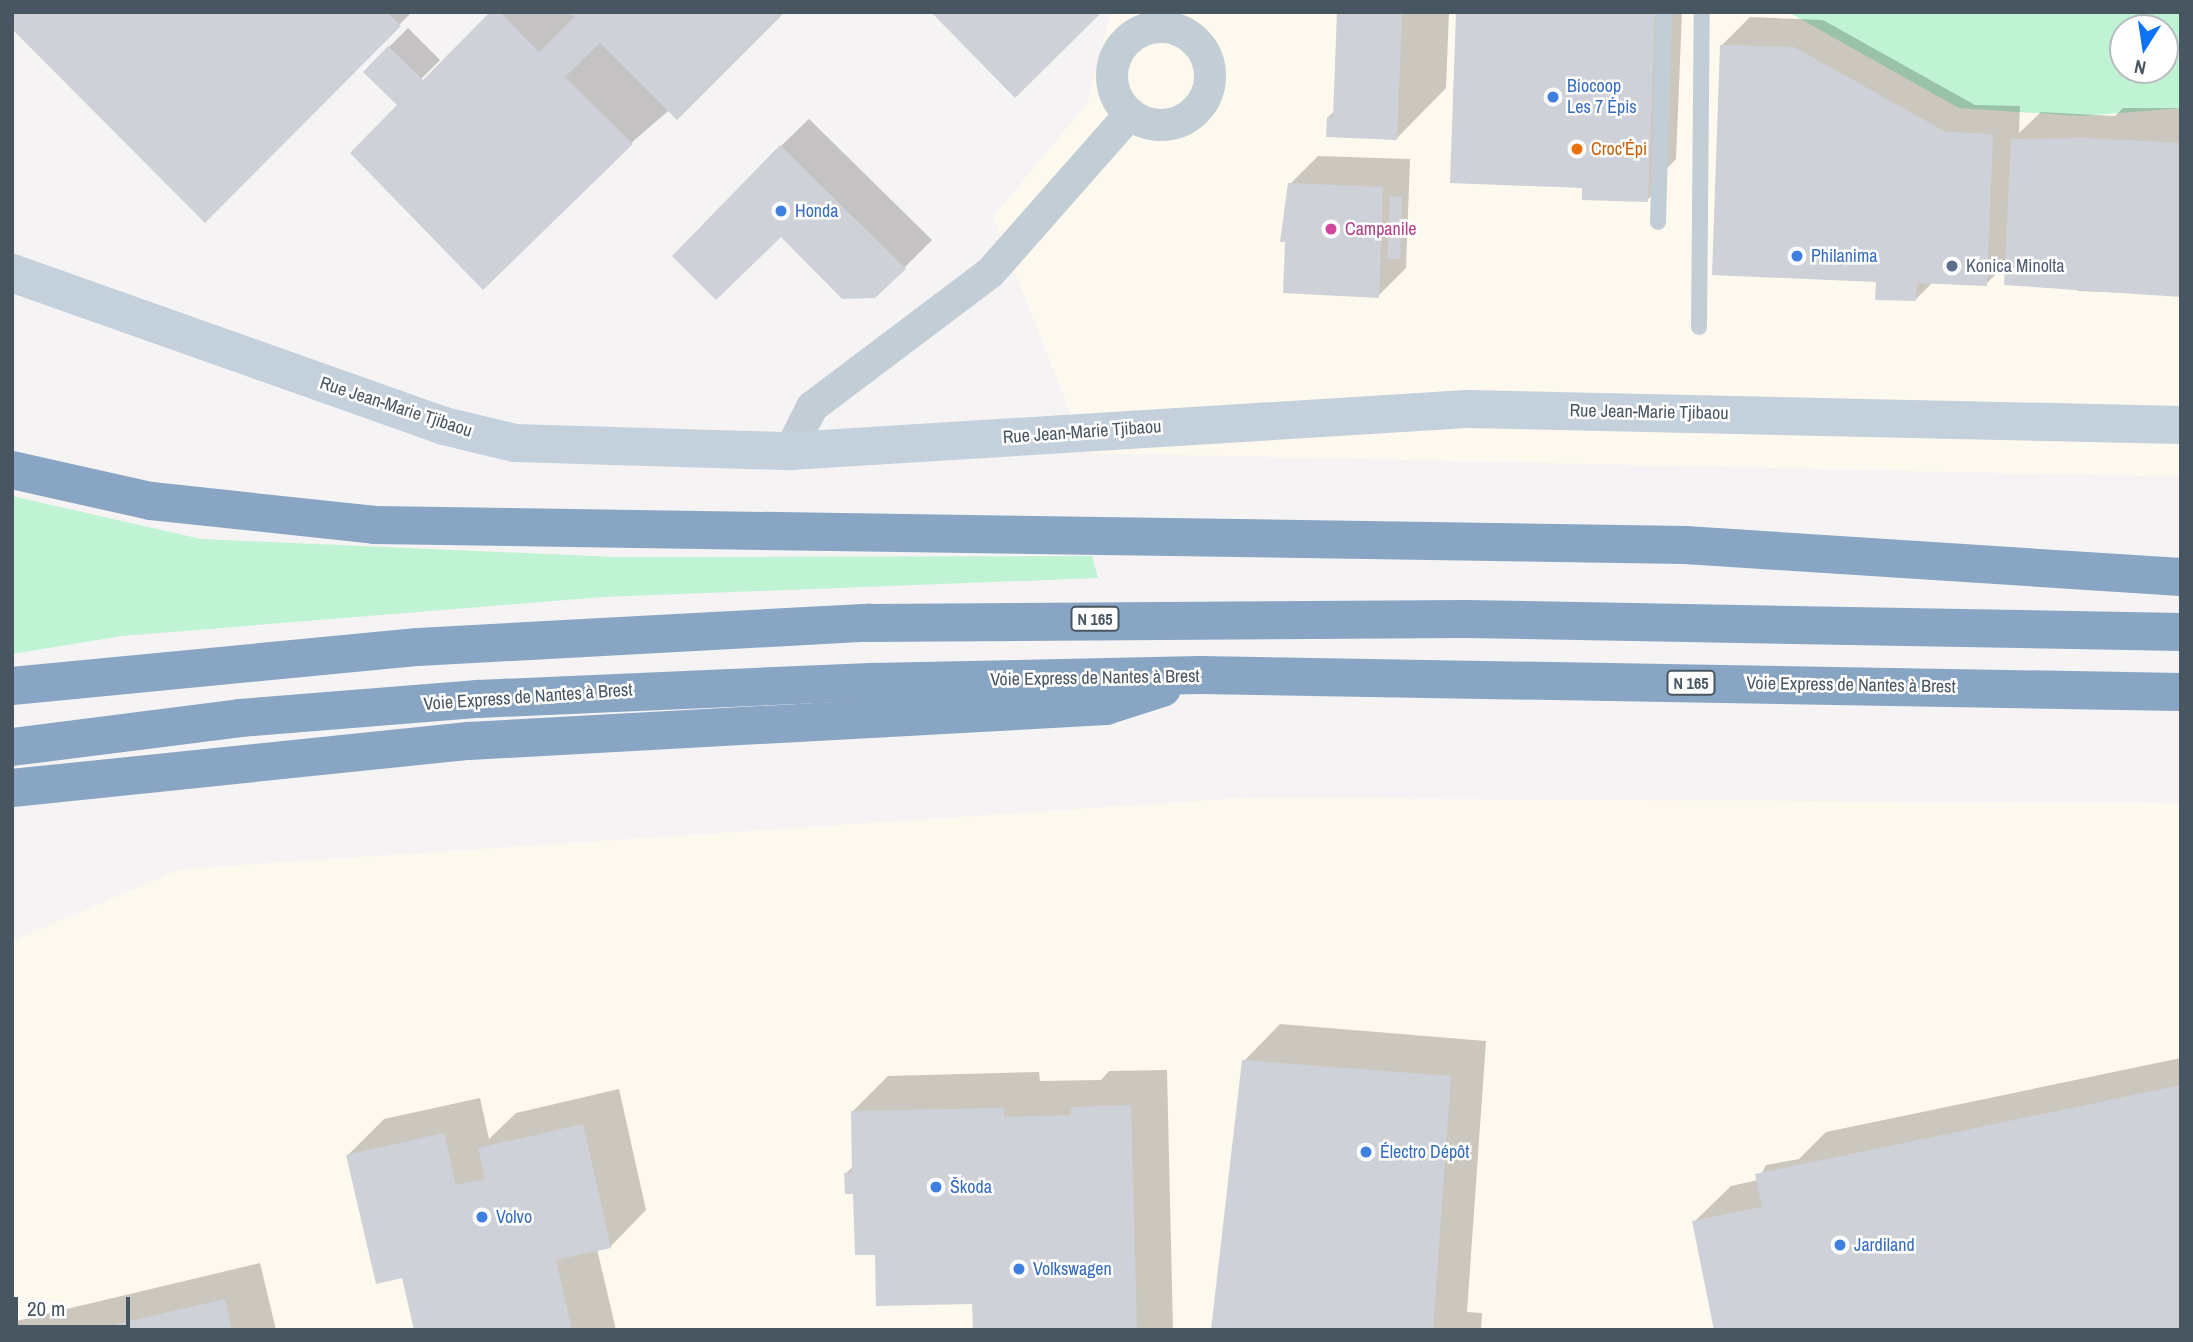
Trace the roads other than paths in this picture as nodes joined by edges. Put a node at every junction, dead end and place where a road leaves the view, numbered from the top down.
1 (1664, 12) edge
2 (1702, 12) edge
3 (1157, 20) edge
4 (1130, 114) junction
5 (1658, 222) dead end
6 (12, 273) edge
7 (1699, 327) dead end
8 (2181, 425) edge
9 (790, 451) junction
10 (12, 470) edge
11 (2181, 577) edge
12 (2181, 632) edge
13 (1200, 675) junction
14 (12, 686) edge
15 (2181, 692) edge
16 (12, 747) edge
17 (12, 788) edge

1 - 5 lane
2 - 7 lane
3 - 4 street
3 - 4 street
4 - 9 street
6 - 9 street, Rue Jean-Marie Tjibaou
8 - 9 street, Rue Jean-Marie Tjibaou
10 - 11 highway
12 - 14 highway, N 165
13 - 15 highway, Voie Express de Nantes à Brest / N 165
13 - 16 highway, Voie Express de Nantes à Brest / N 165
13 - 17 highway, N 165

